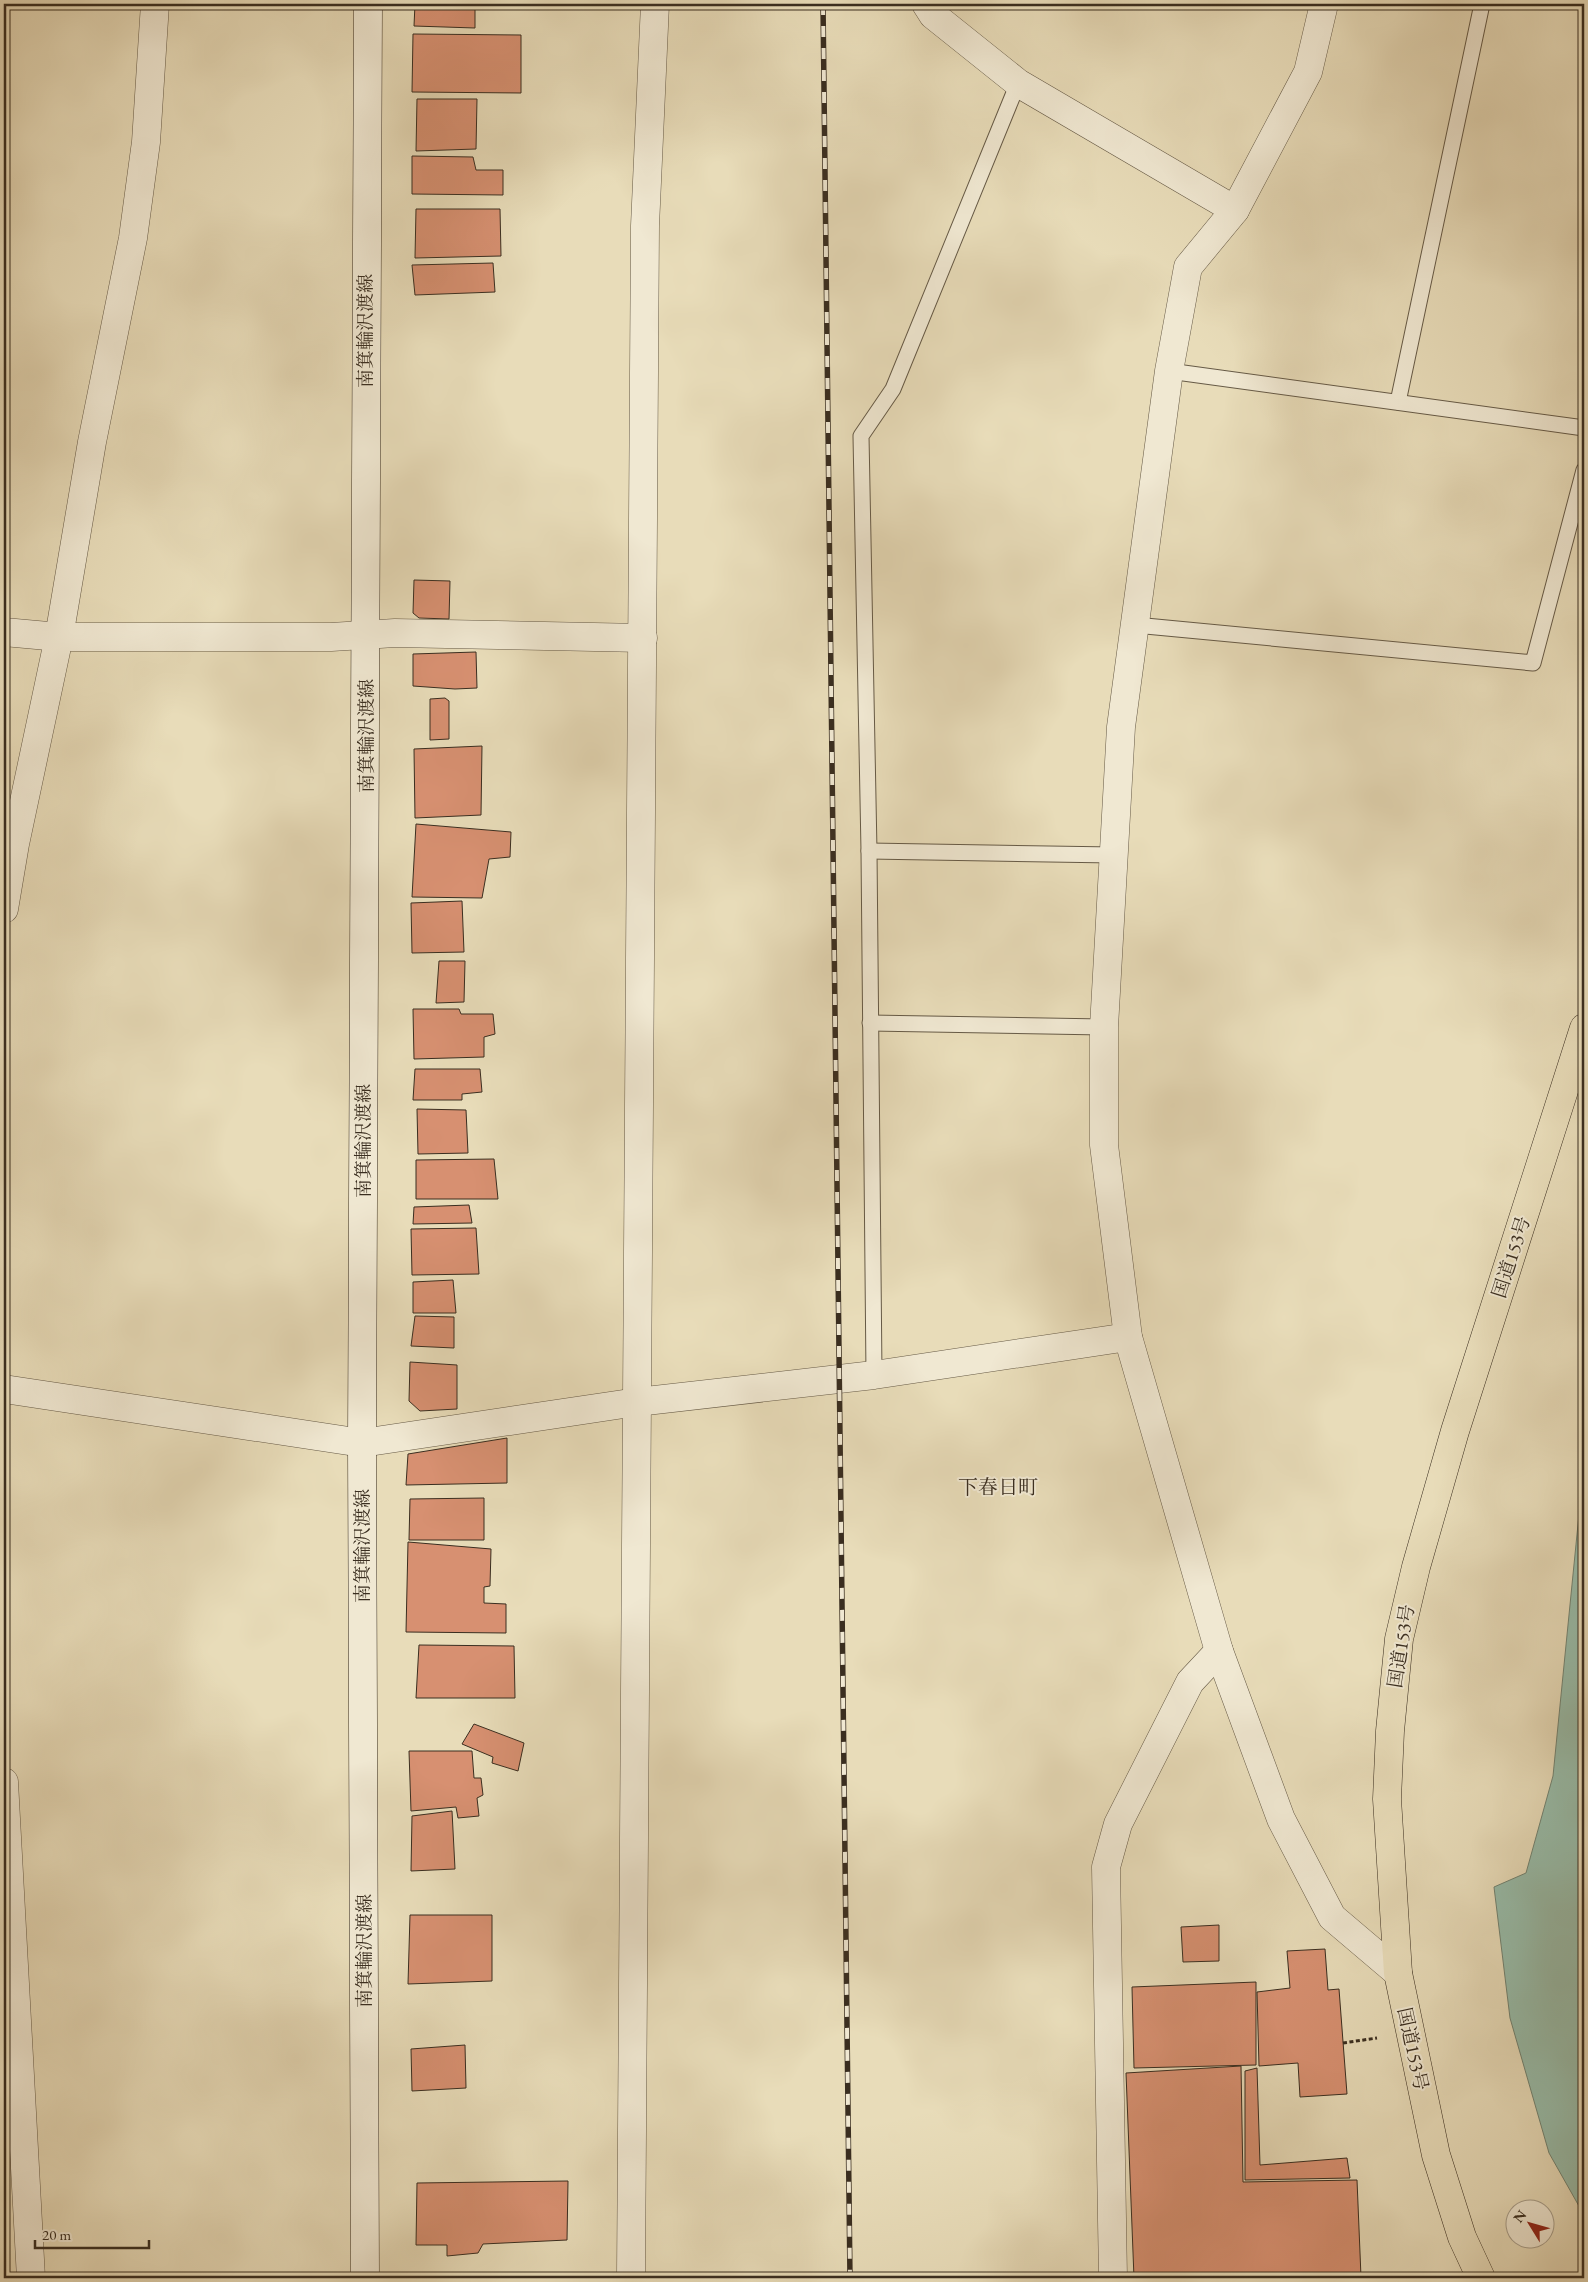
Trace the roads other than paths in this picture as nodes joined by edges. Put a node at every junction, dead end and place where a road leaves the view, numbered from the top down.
1 (155, 4) edge
2 (368, 4) edge
3 (655, 4) edge
4 (926, 4) edge
5 (1324, 4) edge
6 (1482, 4) edge
7 (1018, 83) junction
8 (1235, 210) junction
9 (1169, 371) junction
10 (1398, 402) junction
11 (1584, 428) edge
12 (1584, 470) edge
13 (1135, 625) junction
14 (4, 632) edge
15 (366, 634) junction
16 (59, 636) junction
17 (643, 638) junction
18 (869, 852) junction
19 (1114, 855) junction
20 (4, 909) edge
21 (870, 1023) junction
22 (1104, 1027) junction
23 (1584, 1028) edge
24 (1128, 1337) junction
25 (874, 1375) junction
26 (4, 1389) edge
27 (637, 1402) junction
28 (362, 1443) junction
29 (1219, 1651) junction
30 (4, 1782) edge
31 (1398, 1973) junction
32 (31, 2278) edge
33 (365, 2278) edge
34 (631, 2278) edge
35 (1113, 2278) edge
36 (1481, 2278) edge

1 - 16 street
2 - 15 street, 南箕輪沢渡線
3 - 17 street
4 - 7 street
5 - 8 street
6 - 10 lane
7 - 8 street
7 - 18 lane
8 - 9 street
9 - 10 lane
9 - 13 street
10 - 11 lane
12 - 13 lane
13 - 19 street
14 - 16 street
15 - 16 street
15 - 17 street
15 - 28 street, 南箕輪沢渡線
16 - 20 street
17 - 27 street
18 - 19 lane
18 - 21 lane
19 - 22 street
21 - 22 lane
21 - 25 lane
22 - 24 street
23 - 31 highway, 国道153号
24 - 25 street
24 - 29 street
25 - 27 street
26 - 28 street
27 - 28 street
27 - 34 street
28 - 33 street, 南箕輪沢渡線
29 - 31 street
29 - 35 street
30 - 32 street
31 - 36 highway, 国道153号

